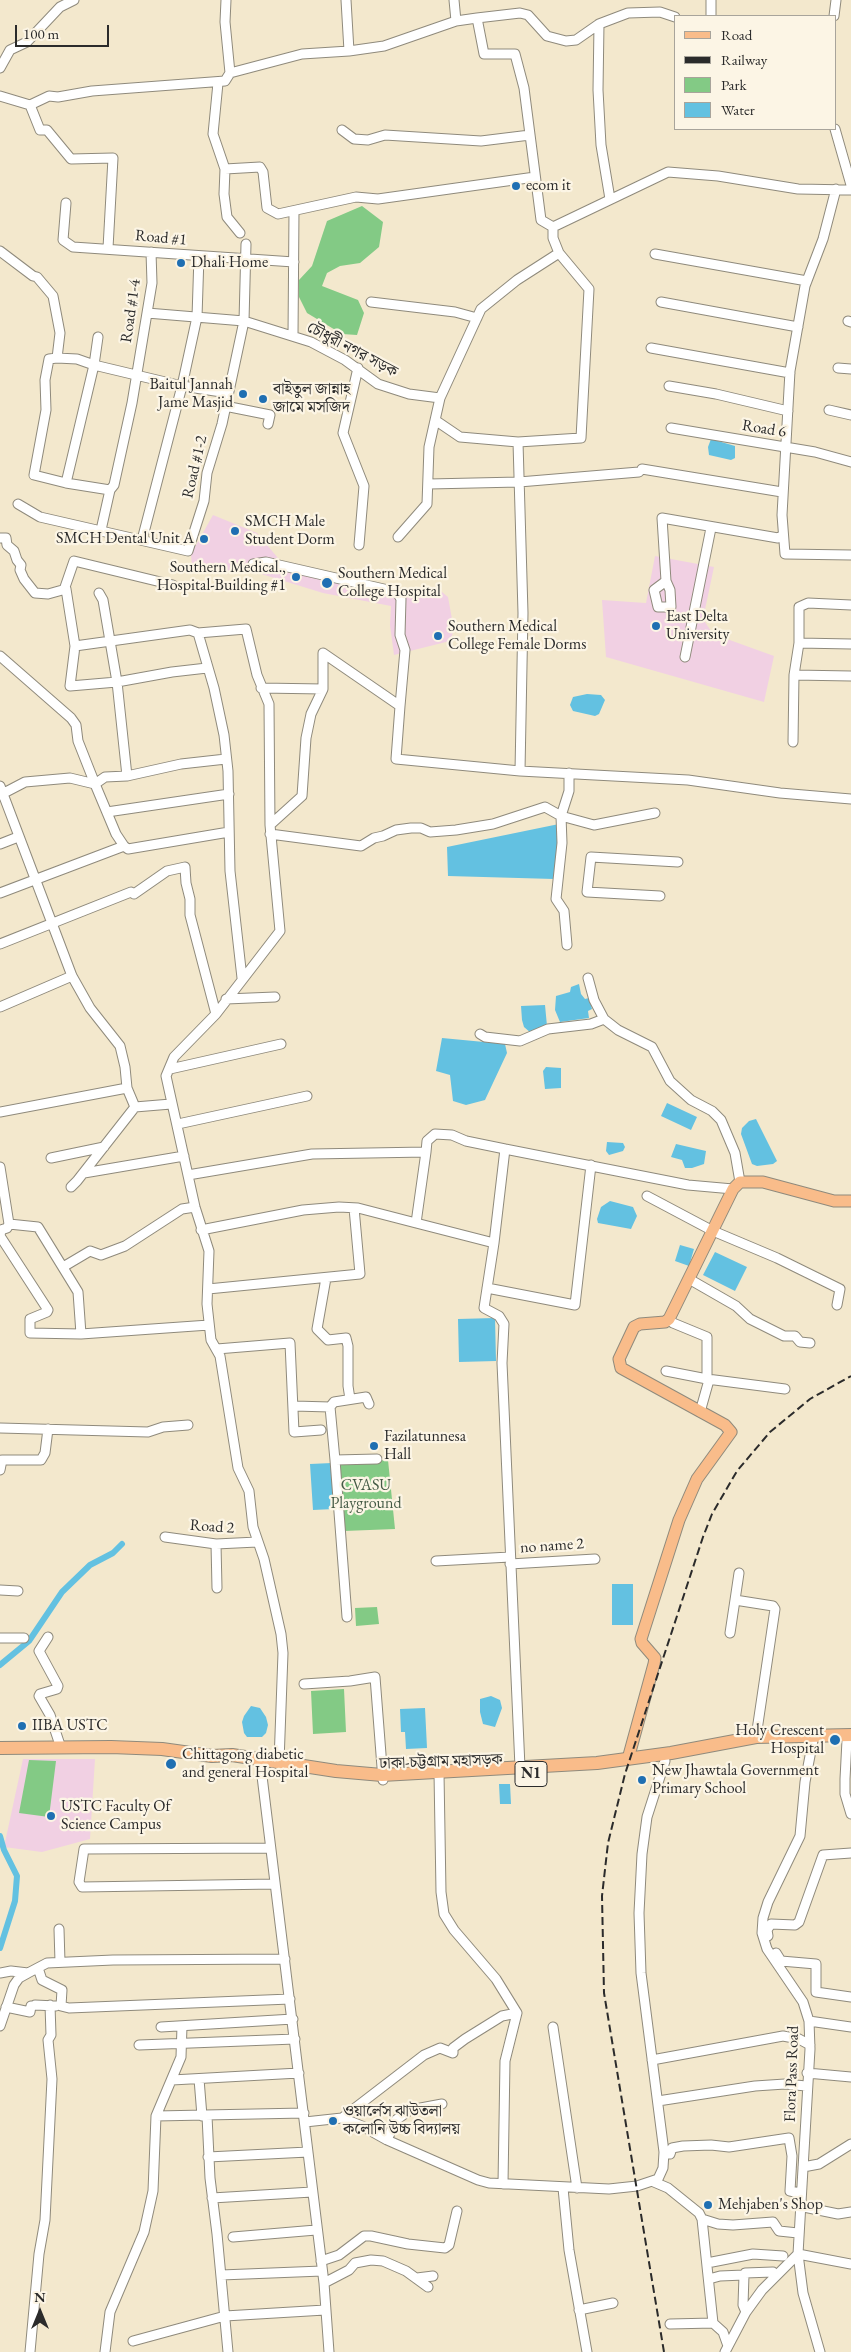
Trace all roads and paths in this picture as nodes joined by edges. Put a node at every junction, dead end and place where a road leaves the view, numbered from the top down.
1 (74, 0) edge
2 (226, 0) edge
3 (346, 0) edge
4 (454, 0) edge
5 (711, 0) edge
6 (836, 0) edge
7 (712, 15) edge
8 (834, 15) edge
9 (674, 16) edge
10 (478, 18) junction
11 (456, 21) junction
12 (598, 24) junction
13 (349, 51) junction
14 (0, 68) edge
15 (230, 73) junction
16 (218, 83) junction
17 (0, 96) edge
18 (30, 105) junction
19 (342, 130) dead end
20 (835, 130) edge
21 (530, 135) junction
22 (225, 169) junction
23 (535, 177) junction
24 (851, 185) edge
25 (836, 189) junction
26 (851, 190) edge
27 (610, 199) junction
28 (66, 203) dead end
29 (294, 211) junction
30 (553, 227) junction
31 (240, 233) dead end
32 (246, 244) dead end
33 (108, 248) junction
34 (0, 250) edge
35 (151, 252) junction
36 (559, 253) junction
37 (655, 254) dead end
38 (199, 256) junction
39 (246, 260) junction
40 (294, 262) junction
41 (807, 281) junction
42 (371, 302) dead end
43 (661, 302) dead end
44 (147, 313) junction
45 (197, 317) junction
46 (477, 318) junction
47 (244, 321) junction
48 (798, 327) junction
49 (293, 336) junction
50 (98, 337) dead end
51 (650, 348) dead end
52 (57, 358) junction
53 (94, 365) junction
54 (358, 368) junction
55 (838, 368) dead end
56 (851, 369) edge
57 (136, 373) junction
58 (790, 373) junction
59 (182, 386) junction
60 (669, 386) dead end
61 (228, 393) junction
62 (440, 398) junction
63 (225, 406) junction
64 (829, 410) dead end
65 (788, 411) junction
66 (851, 415) edge
67 (435, 420) junction
68 (268, 424) dead end
69 (671, 428) dead end
70 (518, 442) junction
71 (785, 448) junction
72 (851, 462) edge
73 (66, 482) junction
74 (519, 482) junction
75 (429, 484) junction
76 (110, 490) junction
77 (782, 492) junction
78 (18, 504) dead end
79 (711, 528) junction
80 (101, 530) junction
81 (783, 535) junction
82 (398, 537) dead end
83 (0, 538) edge
84 (142, 540) junction
85 (359, 545) dead end
86 (851, 555) edge
87 (253, 564) dead end
88 (666, 581) dead end
89 (174, 585) dead end
90 (64, 590) junction
91 (99, 593) dead end
92 (851, 605) edge
93 (198, 633) junction
94 (110, 641) junction
95 (799, 643) junction
96 (851, 644) edge
97 (75, 646) junction
98 (0, 656) edge
99 (685, 657) dead end
100 (207, 668) junction
101 (794, 675) junction
102 (851, 676) edge
103 (117, 682) junction
104 (261, 688) junction
105 (323, 688) junction
106 (400, 706) junction
107 (793, 742) dead end
108 (226, 759) junction
109 (520, 770) junction
110 (569, 773) junction
111 (126, 776) junction
112 (95, 784) junction
113 (1, 792) edge
114 (229, 794) junction
115 (851, 799) edge
116 (107, 812) junction
117 (655, 813) dead end
118 (561, 816) junction
119 (270, 829) junction
120 (229, 832) junction
121 (18, 837) junction
122 (0, 844) edge
123 (124, 846) junction
124 (678, 862) dead end
125 (36, 879) junction
126 (0, 893) edge
127 (660, 896) dead end
128 (51, 924) junction
129 (0, 944) edge
130 (567, 944) dead end
131 (72, 976) junction
132 (242, 978) junction
133 (588, 978) dead end
134 (275, 997) dead end
135 (226, 999) junction
136 (0, 1007) edge
137 (216, 1014) junction
138 (604, 1019) junction
139 (480, 1034) dead end
140 (281, 1044) dead end
141 (170, 1069) junction
142 (127, 1088) junction
143 (307, 1096) dead end
144 (171, 1104) junction
145 (135, 1107) junction
146 (0, 1112) edge
147 (178, 1124) junction
148 (104, 1147) junction
149 (504, 1148) junction
150 (426, 1152) junction
151 (184, 1156) junction
152 (51, 1158) dead end
153 (591, 1165) junction
154 (0, 1166) edge
155 (84, 1173) junction
156 (188, 1176) junction
157 (736, 1185) junction
158 (71, 1187) dead end
159 (647, 1196) dead end
160 (3, 1199) edge
161 (851, 1201) edge
162 (195, 1207) junction
163 (354, 1208) junction
164 (416, 1223) junction
165 (9, 1224) junction
166 (200, 1230) junction
167 (713, 1231) junction
168 (494, 1243) junction
169 (63, 1267) junction
170 (326, 1278) junction
171 (689, 1279) junction
172 (487, 1288) junction
173 (208, 1289) junction
174 (837, 1305) dead end
175 (669, 1319) junction
176 (209, 1324) junction
177 (81, 1334) junction
178 (810, 1343) dead end
179 (217, 1349) junction
180 (666, 1371) dead end
181 (708, 1380) junction
182 (785, 1389) dead end
183 (350, 1399) junction
184 (369, 1404) dead end
185 (294, 1406) junction
186 (330, 1407) junction
187 (700, 1412) junction
188 (188, 1425) dead end
189 (0, 1428) edge
190 (48, 1428) junction
191 (321, 1430) dead end
192 (377, 1459) dead end
193 (335, 1460) junction
194 (0, 1470) edge
195 (165, 1537) dead end
196 (257, 1542) junction
197 (216, 1544) junction
198 (595, 1559) dead end
199 (436, 1561) dead end
200 (510, 1561) junction
201 (739, 1573) dead end
202 (217, 1588) dead end
203 (0, 1590) edge
204 (18, 1591) dead end
205 (736, 1600) junction
206 (347, 1617) dead end
207 (730, 1633) dead end
208 (48, 1637) dead end
209 (0, 1638) edge
210 (24, 1638) dead end
211 (304, 1684) dead end
212 (756, 1737) junction
213 (813, 1738) junction
214 (850, 1739) edge
215 (0, 1748) edge
216 (61, 1748) junction
217 (212, 1756) junction
218 (628, 1759) junction
219 (665, 1761) junction
220 (279, 1762) junction
221 (261, 1768) junction
222 (520, 1768) junction
223 (439, 1776) junction
224 (382, 1777) junction
225 (851, 1814) edge
226 (270, 1848) junction
227 (851, 1853) edge
228 (275, 1884) junction
229 (59, 1929) dead end
230 (285, 1959) junction
231 (60, 1962) junction
232 (38, 1968) junction
233 (0, 1973) edge
234 (28, 1973) junction
235 (851, 1997) edge
236 (290, 1999) junction
237 (50, 2006) junction
238 (61, 2006) junction
239 (6, 2007) junction
240 (517, 2013) junction
241 (293, 2019) junction
242 (810, 2021) junction
243 (0, 2026) edge
244 (182, 2026) junction
245 (161, 2027) dead end
246 (553, 2027) dead end
247 (851, 2027) edge
248 (295, 2039) junction
249 (183, 2043) junction
250 (139, 2045) dead end
251 (810, 2045) junction
252 (652, 2060) junction
253 (299, 2072) junction
254 (807, 2073) junction
255 (851, 2077) edge
256 (199, 2079) junction
257 (172, 2080) junction
258 (806, 2086) junction
259 (658, 2100) junction
260 (442, 2104) dead end
261 (156, 2116) junction
262 (205, 2116) junction
263 (304, 2117) junction
264 (342, 2118) junction
265 (387, 2140) junction
266 (851, 2144) edge
267 (308, 2152) junction
268 (664, 2154) junction
269 (208, 2157) junction
270 (803, 2167) junction
271 (654, 2182) junction
272 (503, 2184) junction
273 (563, 2188) junction
274 (577, 2188) junction
275 (312, 2192) junction
276 (800, 2193) junction
277 (212, 2198) junction
278 (799, 2206) junction
279 (457, 2211) dead end
280 (851, 2212) edge
281 (702, 2219) junction
282 (316, 2230) junction
283 (798, 2233) junction
284 (233, 2237) dead end
285 (798, 2254) junction
286 (783, 2256) dead end
287 (321, 2261) junction
288 (706, 2264) junction
289 (851, 2264) edge
290 (322, 2271) junction
291 (773, 2272) dead end
292 (221, 2275) junction
293 (744, 2275) junction
294 (433, 2276) dead end
295 (417, 2278) junction
296 (708, 2279) junction
297 (324, 2283) junction
298 (428, 2287) dead end
299 (613, 2303) dead end
300 (325, 2310) junction
301 (579, 2310) junction
302 (746, 2312) junction
303 (225, 2316) junction
304 (713, 2323) junction
305 (670, 2324) dead end
306 (133, 2341) dead end
307 (727, 2349) edge
308 (30, 2352) edge
309 (105, 2352) edge
310 (228, 2352) edge
311 (328, 2352) edge
312 (587, 2352) edge
313 (820, 2352) edge

1 - 14 street
2 - 15 street
3 - 13 street
4 - 11 street
5 - 7 street
6 - 8 street
9 - 12 street
10 - 11 street
10 - 12 street
10 - 21 street
11 - 13 street
12 - 27 street
13 - 15 street
15 - 16 street
16 - 18 street
16 - 22 street
17 - 18 street
18 - 33 street
19 - 21 street
20 - 24 street
21 - 23 street
22 - 29 street
22 - 31 street
23 - 29 street
23 - 30 street
25 - 26 street
25 - 27 street
25 - 41 street
27 - 30 street
28 - 33 street, Road #1
29 - 40 street
30 - 36 street
32 - 39 street
33 - 35 street, Road #1
34 - 52 street
35 - 38 street, Road #1
35 - 44 street, Road #1-4
36 - 46 street
36 - 70 street
37 - 41 street
38 - 39 street, Road #1
38 - 45 street
39 - 40 street, Road #1
39 - 47 street
40 - 49 street
41 - 48 street
42 - 46 street
43 - 48 street
44 - 45 street, চৌধুরী নগর সড়ক
44 - 57 street, Road #1-4
45 - 47 street, চৌধুরী নগর সড়ক
45 - 59 street
46 - 62 street
47 - 49 street, চৌধুরী নগর সড়ক
47 - 61 street, Road #1-2
48 - 58 street
49 - 54 street, চৌধুরী নগর সড়ক
50 - 53 street
51 - 58 street
52 - 53 street
52 - 73 street
53 - 57 street
53 - 73 street
54 - 62 street, চৌধুরী নগর সড়ক
54 - 85 street
55 - 56 street
57 - 59 street
57 - 76 street, Road #1-4
58 - 65 street
59 - 61 street
59 - 84 street
60 - 65 street
61 - 63 street, Road #1-2
62 - 67 street
63 - 68 street
63 - 84 street, Road #1-2
64 - 66 street
65 - 71 street
67 - 70 street
67 - 75 street
69 - 71 street, Road 6
70 - 74 street
71 - 72 street, Road 6
71 - 77 street
73 - 76 street
74 - 75 street
74 - 77 street
74 - 109 street
75 - 82 street
76 - 80 street, Road #1-4
77 - 81 street
78 - 80 street
79 - 81 street
79 - 88 street
79 - 99 street
80 - 84 street
81 - 86 street
83 - 90 street
87 - 106 street
89 - 90 street
90 - 97 street
91 - 94 street
92 - 95 street
93 - 94 street
93 - 100 street
93 - 104 street
94 - 97 street
94 - 103 street
95 - 96 street
95 - 101 street
97 - 103 street
98 - 112 street
100 - 103 street
100 - 108 street
101 - 102 street
101 - 107 street
103 - 111 street
104 - 105 street
104 - 119 street
105 - 106 street
105 - 119 street
106 - 109 street
108 - 111 street
108 - 114 street
109 - 110 street
110 - 115 street
110 - 118 street
111 - 112 street
112 - 113 street
112 - 116 street
113 - 121 street
114 - 116 street
114 - 120 street
116 - 123 street
117 - 118 street
118 - 119 street
118 - 130 street
119 - 132 street
120 - 123 street
120 - 132 street
121 - 122 street
121 - 125 street
123 - 125 street
124 - 127 street
125 - 126 street
125 - 128 street
128 - 129 street
128 - 131 street
128 - 137 street
131 - 136 street
131 - 142 street
132 - 135 street
133 - 138 street
134 - 135 street
135 - 137 street
137 - 141 street
138 - 139 street
138 - 157 street
140 - 141 street
141 - 144 street
142 - 145 street
142 - 146 street
143 - 147 street
144 - 145 street
144 - 147 street
145 - 148 street
147 - 151 street
148 - 152 street
148 - 155 street
149 - 150 street
149 - 153 street
149 - 168 street
150 - 156 street
150 - 164 street
151 - 155 street
151 - 156 street
153 - 157 street
153 - 172 street
154 - 160 street
155 - 158 street
156 - 162 street
157 - 161 main road
157 - 167 main road
159 - 167 street
160 - 165 street
162 - 166 street
162 - 169 street
163 - 164 street
163 - 166 street
163 - 170 street
164 - 168 street
165 - 169 street
165 - 177 street
166 - 173 street
167 - 171 main road
167 - 174 street
168 - 172 street
169 - 177 street
170 - 173 street
170 - 183 street
171 - 175 main road
171 - 178 street
172 - 200 street
173 - 176 street
175 - 181 street
175 - 187 main road
176 - 177 street
176 - 179 street
179 - 185 street
179 - 196 street
180 - 181 street
181 - 182 street
181 - 187 street
183 - 184 street
183 - 186 street
185 - 186 street
185 - 191 street
186 - 193 street
187 - 218 main road
188 - 190 street
189 - 190 street
190 - 194 street
192 - 193 street
193 - 206 street
195 - 197 street, Road 2
196 - 197 street, Road 2
196 - 220 street
197 - 202 street
198 - 200 street, no name 2
199 - 200 street, no name 2
200 - 222 street
201 - 205 street
203 - 204 street
205 - 207 street
205 - 212 street
208 - 216 street
209 - 210 street
211 - 224 street
212 - 213 highway, ঢাকা-চট্টগ্রাম মহাসড়ক / N1
212 - 218 highway, ঢাকা-চট্টগ্রাম মহাসড়ক / N1
213 - 214 highway, ঢাকা-চট্টগ্রাম মহাসড়ক / N1
213 - 219 highway, ঢাকা-চট্টগ্রাম মহাসড়ক / N1
213 - 242 street, Flora Pass Road
214 - 225 street
215 - 216 highway, ঢাকা-চট্টগ্রাম মহাসড়ক / N1
216 - 217 highway, ঢাকা-চট্টগ্রাম মহাসড়ক / N1
217 - 220 highway, ঢাকা-চট্টগ্রাম মহাসড়ক / N1
217 - 221 highway, ঢাকা-চট্টগ্রাম মহাসড়ক / N1
218 - 222 highway, ঢাকা-চট্টগ্রাম মহাসড়ক / N1
219 - 223 highway, ঢাকা-চট্টগ্রাম মহাসড়ক / N1
219 - 252 street
220 - 224 highway, ঢাকা-চট্টগ্রাম মহাসড়ক / N1
221 - 224 highway, ঢাকা-চট্টগ্রাম মহাসড়ক / N1
221 - 226 street
222 - 223 highway, ঢাকা-চট্টগ্রাম মহাসড়ক / N1
223 - 224 highway, ঢাকা-চট্টগ্রাম মহাসড়ক / N1
223 - 240 street
226 - 228 street
226 - 228 street
227 - 235 street
228 - 230 street
229 - 231 street
230 - 231 street
230 - 236 street
231 - 232 street
232 - 234 street
232 - 238 street
233 - 234 street
234 - 239 street
236 - 238 street
236 - 241 street
237 - 238 street
237 - 239 street
237 - 308 street
239 - 243 street
240 - 264 street
240 - 272 street
241 - 244 street
241 - 248 street
242 - 247 street
242 - 251 street, Flora Pass Road
244 - 245 street
244 - 249 street
246 - 274 street
248 - 249 street
248 - 253 street
249 - 250 street
249 - 257 street
251 - 252 street
251 - 254 street, Flora Pass Road
252 - 259 street
253 - 256 street
253 - 263 street
254 - 255 street
254 - 258 street, Flora Pass Road
256 - 257 street
256 - 262 street
257 - 261 street
258 - 259 street
258 - 270 street, Flora Pass Road
259 - 268 street
260 - 265 street
261 - 262 street
261 - 309 street
262 - 263 street
262 - 269 street
263 - 264 street
263 - 267 street
264 - 265 street
265 - 272 street
266 - 270 street
267 - 269 street
267 - 275 street
268 - 271 street
268 - 276 street
269 - 277 street
270 - 276 street, Flora Pass Road
271 - 274 street
271 - 281 street
272 - 273 street
273 - 274 street
273 - 301 street
275 - 277 street
275 - 282 street
276 - 278 street, Flora Pass Road
277 - 292 street
278 - 280 street
278 - 283 street, Flora Pass Road
279 - 287 street
281 - 283 street
281 - 288 street
282 - 284 street
282 - 287 street
283 - 285 street, Flora Pass Road
285 - 289 street
285 - 302 street
285 - 313 street, Flora Pass Road
286 - 288 street
287 - 290 street
288 - 296 street
290 - 292 street
290 - 297 street
291 - 293 street
292 - 303 street
293 - 296 street
293 - 302 street
294 - 295 street
295 - 297 street
295 - 298 street
296 - 304 street
297 - 300 street
299 - 301 street
300 - 303 street
300 - 311 street
301 - 312 street
302 - 307 street
303 - 306 street
303 - 310 street
304 - 305 street
304 - 307 street

